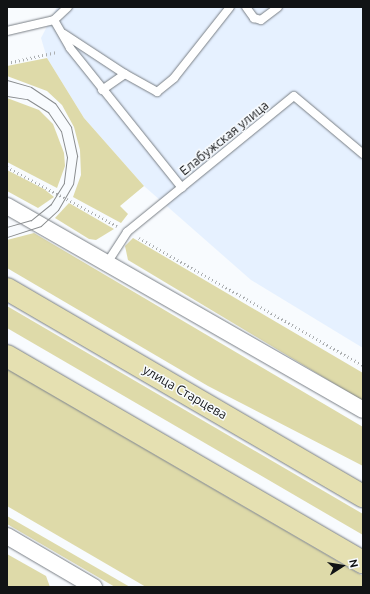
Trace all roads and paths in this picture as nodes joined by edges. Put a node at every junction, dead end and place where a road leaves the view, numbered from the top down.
1 (68, 7) edge
2 (230, 7) edge
3 (246, 7) edge
4 (278, 7) edge
5 (54, 20) junction
6 (7, 31) edge
7 (63, 34) junction
8 (70, 48) junction
9 (7, 63) edge
10 (125, 74) junction
11 (102, 90) junction
12 (363, 154) edge
13 (7, 166) edge
14 (182, 188) junction
15 (7, 206) edge
16 (127, 232) junction
17 (107, 263) junction
18 (7, 288) edge
19 (7, 356) edge
20 (363, 366) edge
21 (363, 410) edge
22 (363, 496) edge
23 (7, 536) edge
24 (363, 562) edge
25 (85, 585) edge

1 - 5 lane
2 - 10 lane
3 - 4 lane
5 - 6 lane
5 - 7 lane
7 - 8 lane
7 - 10 lane
8 - 9 path
8 - 11 lane
10 - 11 lane
11 - 14 lane
12 - 14 lane, Елабужская улица
13 - 16 path
14 - 16 lane, Елабужская улица
15 - 17 street
16 - 17 lane, Елабужская улица
16 - 20 path
17 - 21 street
18 - 22 main road, улица Старцева
19 - 24 main road
23 - 25 street

